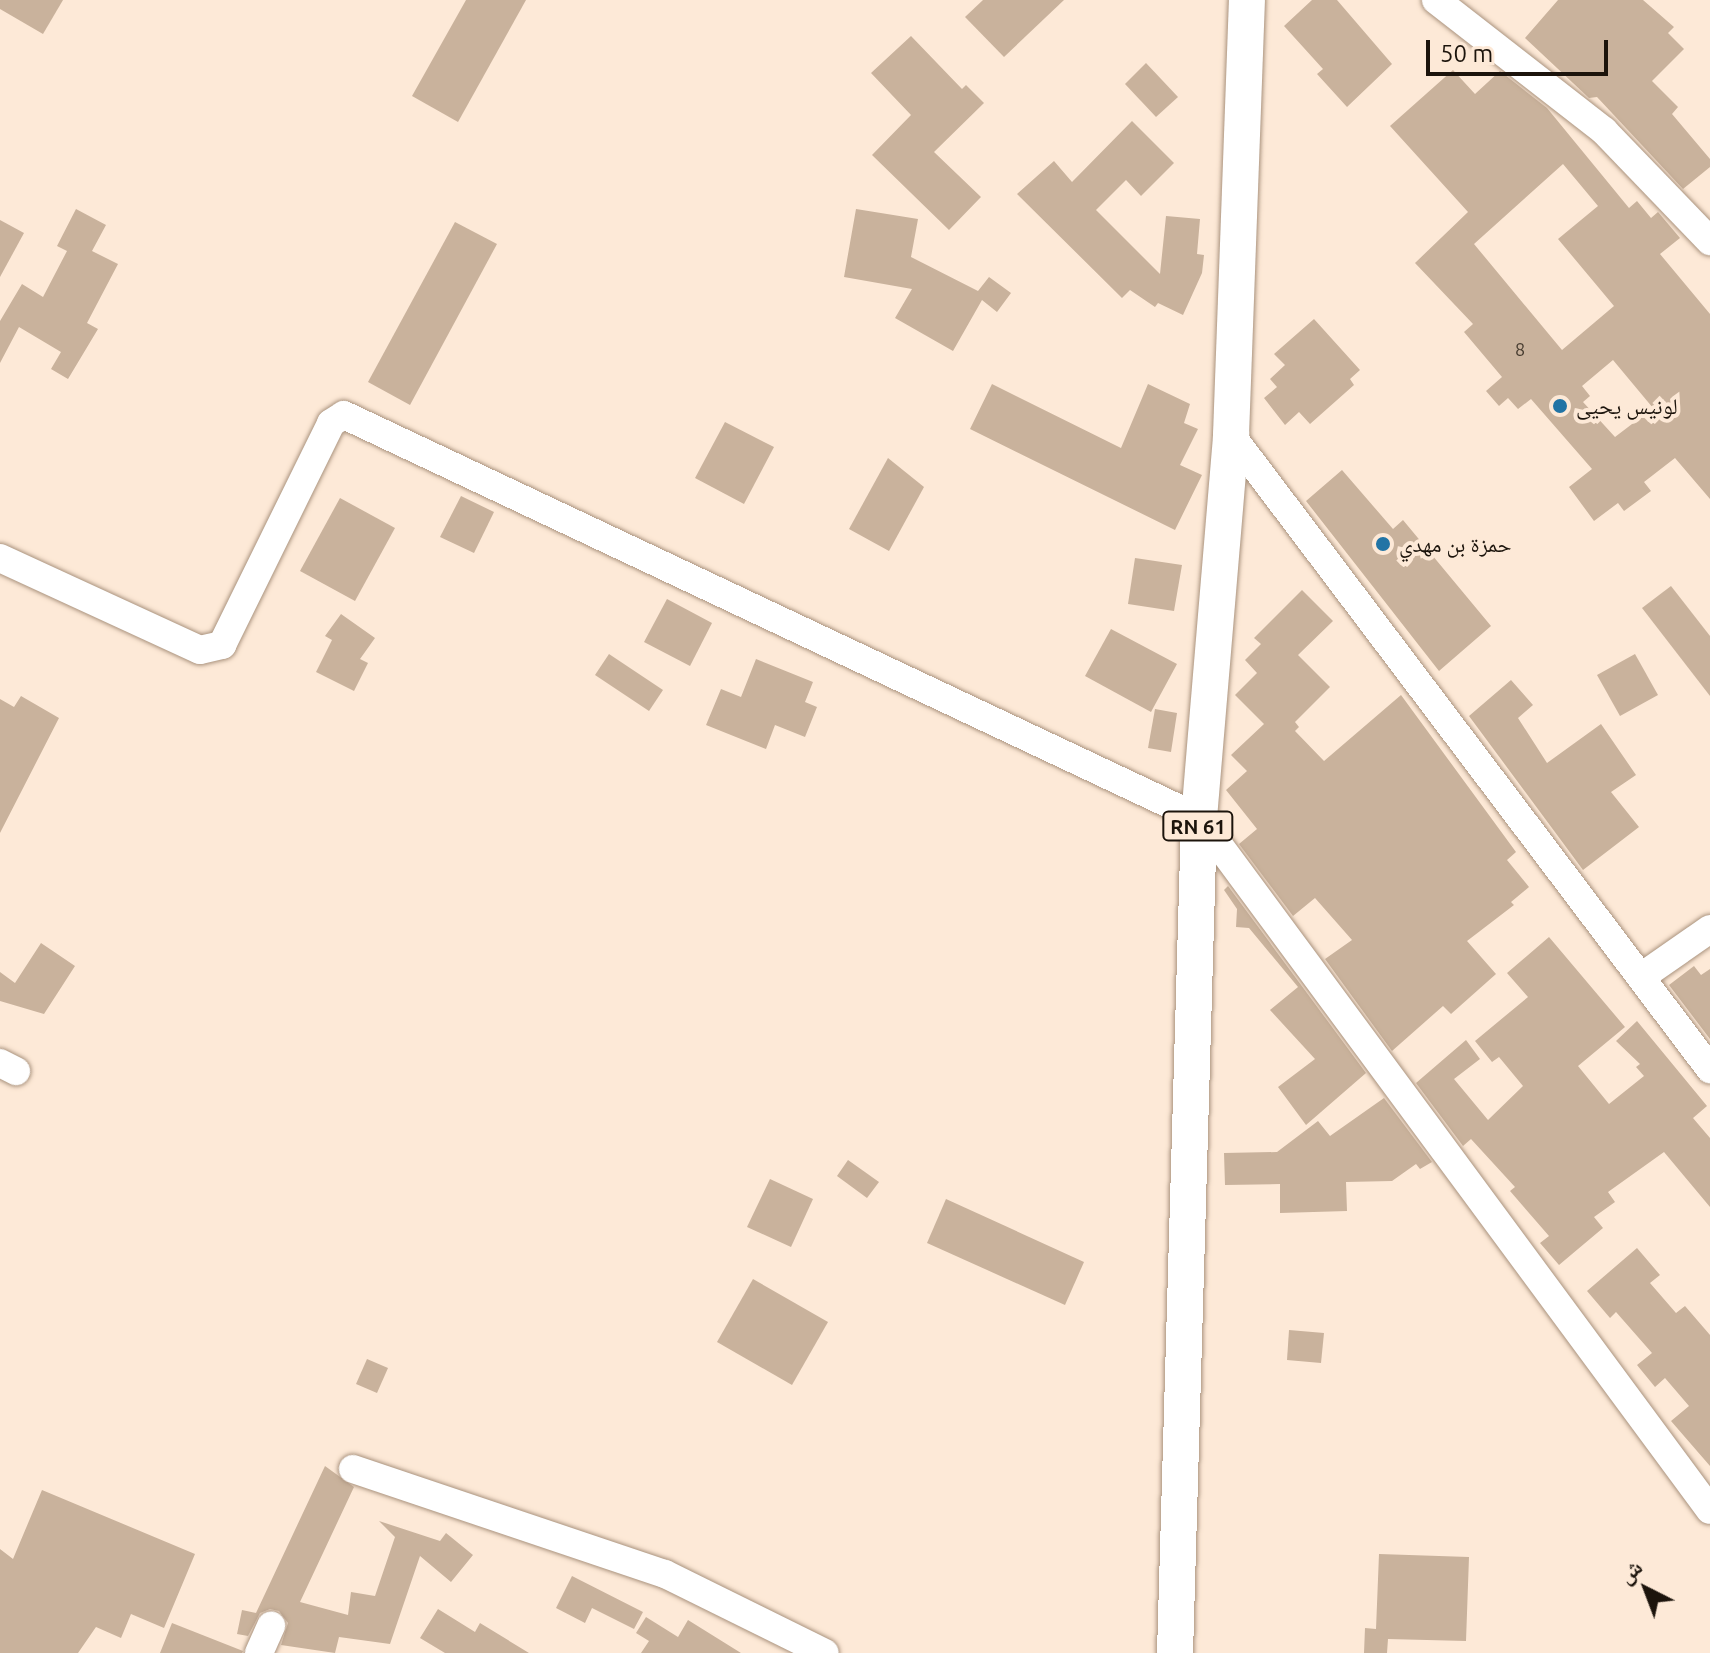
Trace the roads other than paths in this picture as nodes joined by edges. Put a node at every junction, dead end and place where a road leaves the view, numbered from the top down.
1 (1247, 0) edge
2 (1436, 0) edge
3 (1710, 241) edge
4 (1231, 435) junction
5 (0, 558) edge
6 (1199, 818) junction
7 (1710, 929) edge
8 (1641, 977) junction
9 (1710, 1069) edge
10 (353, 1469) dead end
11 (1710, 1510) edge
12 (271, 1626) dead end
13 (259, 1653) edge
14 (825, 1653) edge
15 (1175, 1653) edge

1 - 4 main road, RN 61
2 - 3 street
4 - 6 main road, RN 61
4 - 8 street
5 - 6 street
6 - 11 street
6 - 15 main road, RN 61
7 - 8 street
8 - 9 street
10 - 14 street
12 - 13 street

